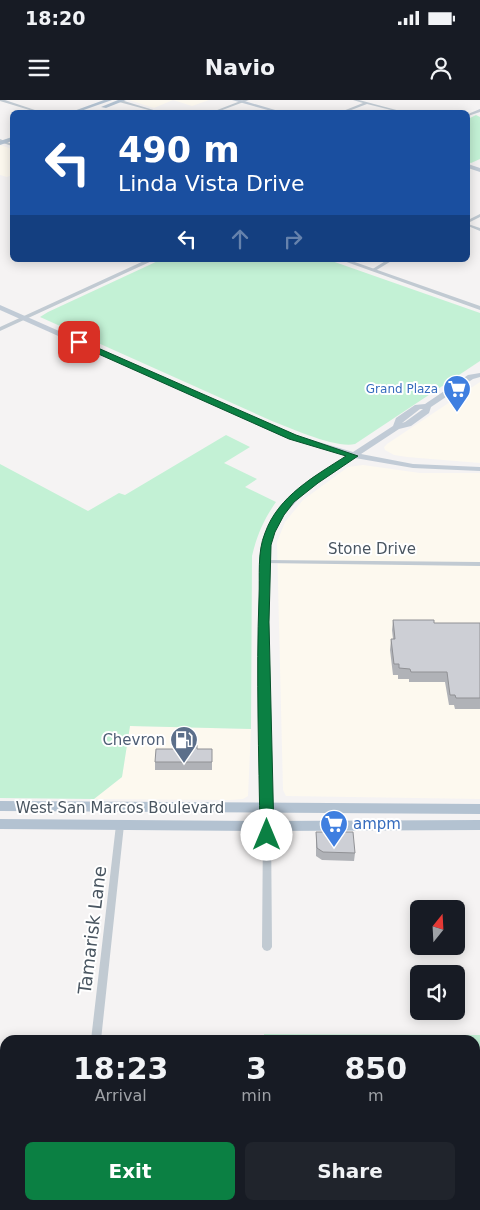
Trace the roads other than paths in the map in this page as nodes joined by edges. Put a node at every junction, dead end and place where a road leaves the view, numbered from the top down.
1 (0, 100) edge
2 (109, 100) edge
3 (235, 100) edge
4 (355, 100) edge
5 (373, 100) edge
6 (122, 101) edge
7 (245, 101) edge
8 (366, 103) junction
9 (32, 110) edge
10 (80, 110) edge
11 (94, 110) edge
12 (151, 110) edge
13 (220, 110) edge
14 (273, 110) edge
15 (349, 110) edge
16 (394, 110) edge
17 (147, 262) edge
18 (350, 262) edge
19 (387, 262) edge
20 (373, 270) junction
21 (0, 307) edge
22 (480, 308) edge
23 (24, 318) junction
24 (0, 329) edge
25 (480, 366) edge
26 (480, 375) edge
27 (471, 377) junction
28 (354, 456) junction
29 (480, 469) edge
30 (265, 562) junction
31 (480, 564) edge
32 (0, 806) edge
33 (267, 807) junction
34 (480, 809) edge
35 (480, 817) edge
36 (0, 824) edge
37 (120, 824) junction
38 (434, 825) junction
39 (480, 825) edge
40 (267, 826) junction
41 (267, 947) dead end
42 (97, 1035) edge

1 - 9 street
2 - 10 main road
3 - 7 main road
4 - 8 street
5 - 8 street
6 - 11 main road
6 - 12 street
7 - 13 street
7 - 14 main road
8 - 15 street
8 - 16 street
17 - 23 street
18 - 20 street
19 - 20 street
20 - 22 street
21 - 23 main road
23 - 24 street
23 - 28 main road
25 - 27 main road
26 - 27 main road
27 - 28 main road
28 - 29 main road
28 - 30 main road
30 - 31 street, Stone Drive
30 - 33 main road
32 - 33 main road, West San Marcos Boulevard
33 - 34 main road, West San Marcos Boulevard
33 - 40 main road
35 - 38 main road
36 - 37 main road, West San Marcos Boulevard
37 - 40 main road, West San Marcos Boulevard
37 - 42 street, Tamarisk Lane
38 - 39 main road, West San Marcos Boulevard
38 - 40 main road, West San Marcos Boulevard
40 - 41 street

